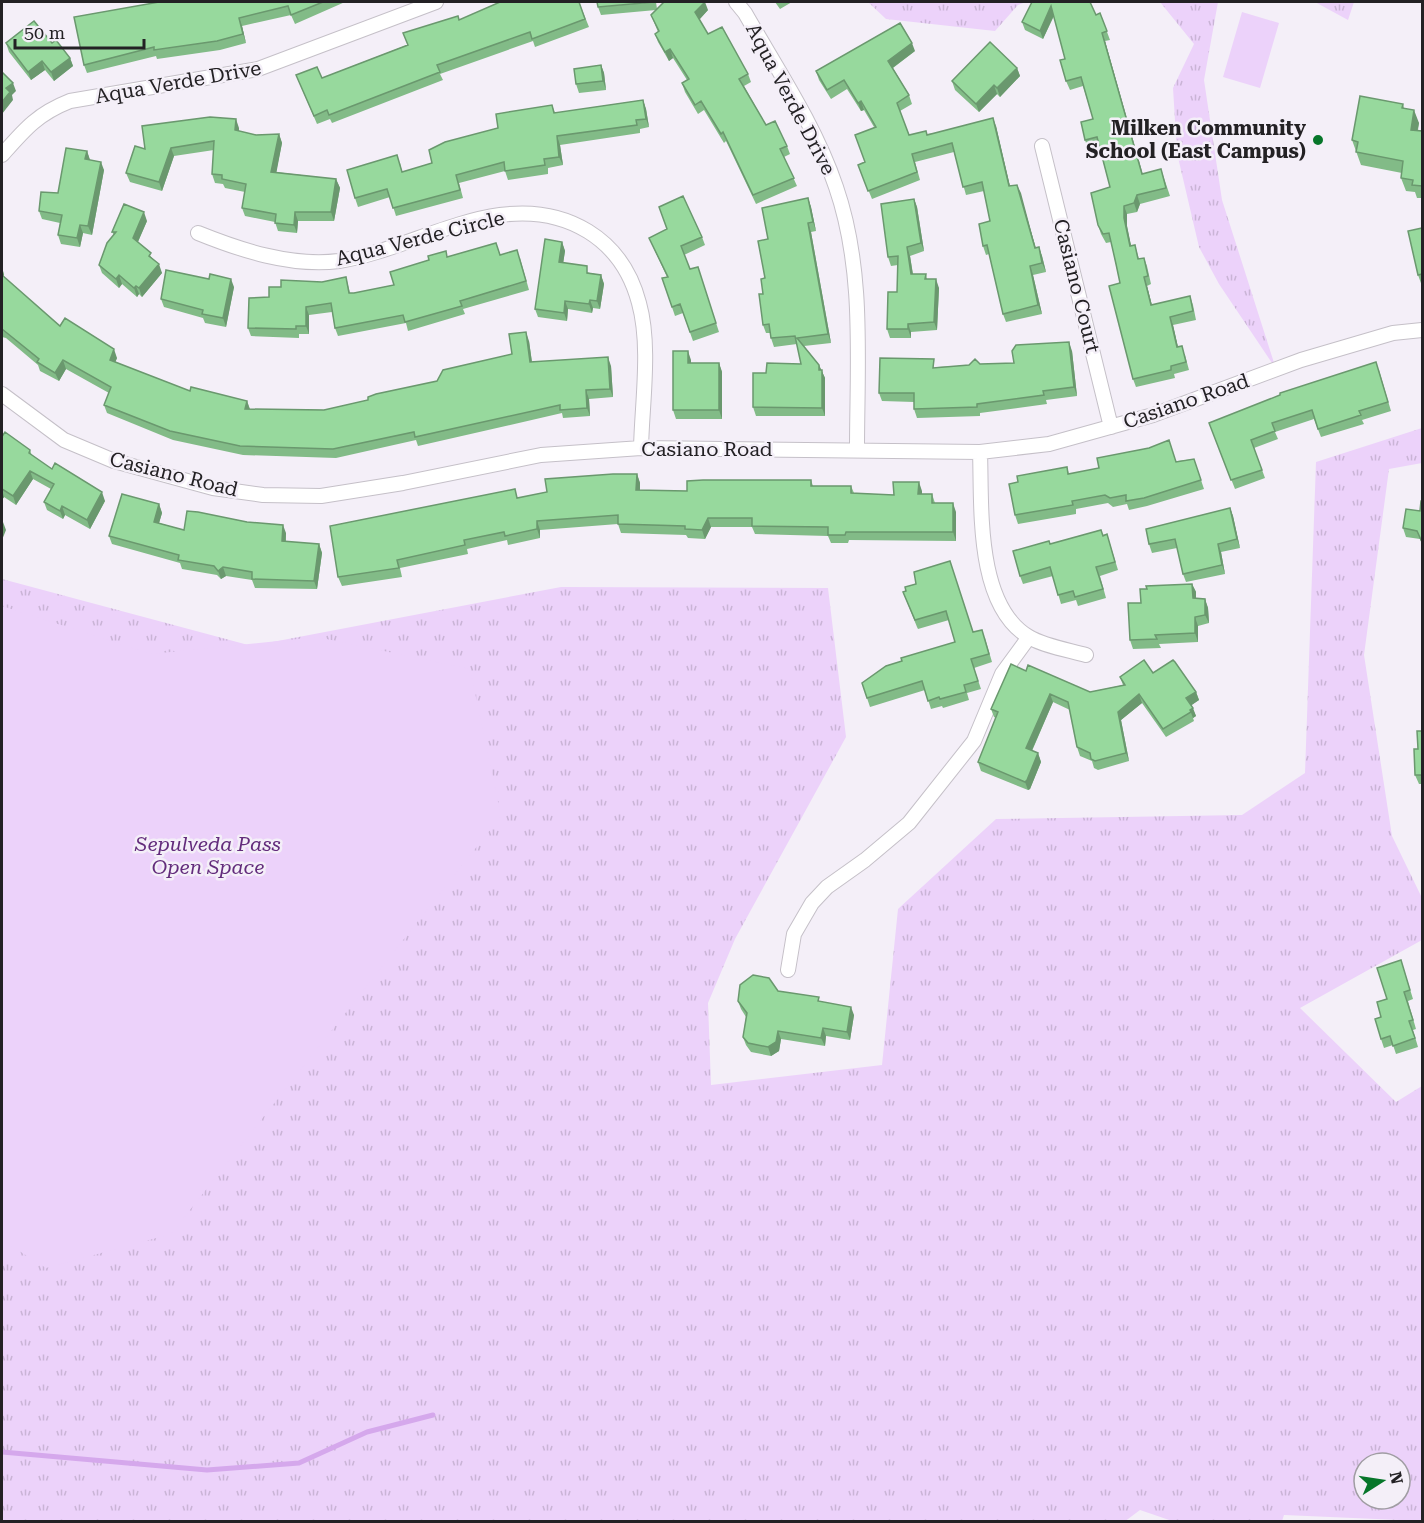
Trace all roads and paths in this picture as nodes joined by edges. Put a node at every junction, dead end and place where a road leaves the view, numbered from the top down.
1 (436, 2) edge
2 (736, 2) edge
3 (1042, 146) dead end
4 (2, 155) edge
5 (198, 232) dead end
6 (1422, 330) edge
7 (2, 394) edge
8 (1111, 427) junction
9 (641, 448) junction
10 (857, 450) junction
11 (980, 452) junction
12 (1029, 637) junction
13 (1086, 655) dead end
14 (788, 970) dead end

1 - 4 street, Aqua Verde Drive
2 - 10 street, Aqua Verde Drive
3 - 8 street, Casiano Court
5 - 9 street, Aqua Verde Circle
6 - 8 street, Casiano Road
7 - 9 street, Casiano Road
8 - 11 street, Casiano Road
9 - 10 street, Casiano Road
10 - 11 street, Casiano Road
11 - 12 street
12 - 13 street
12 - 14 street

